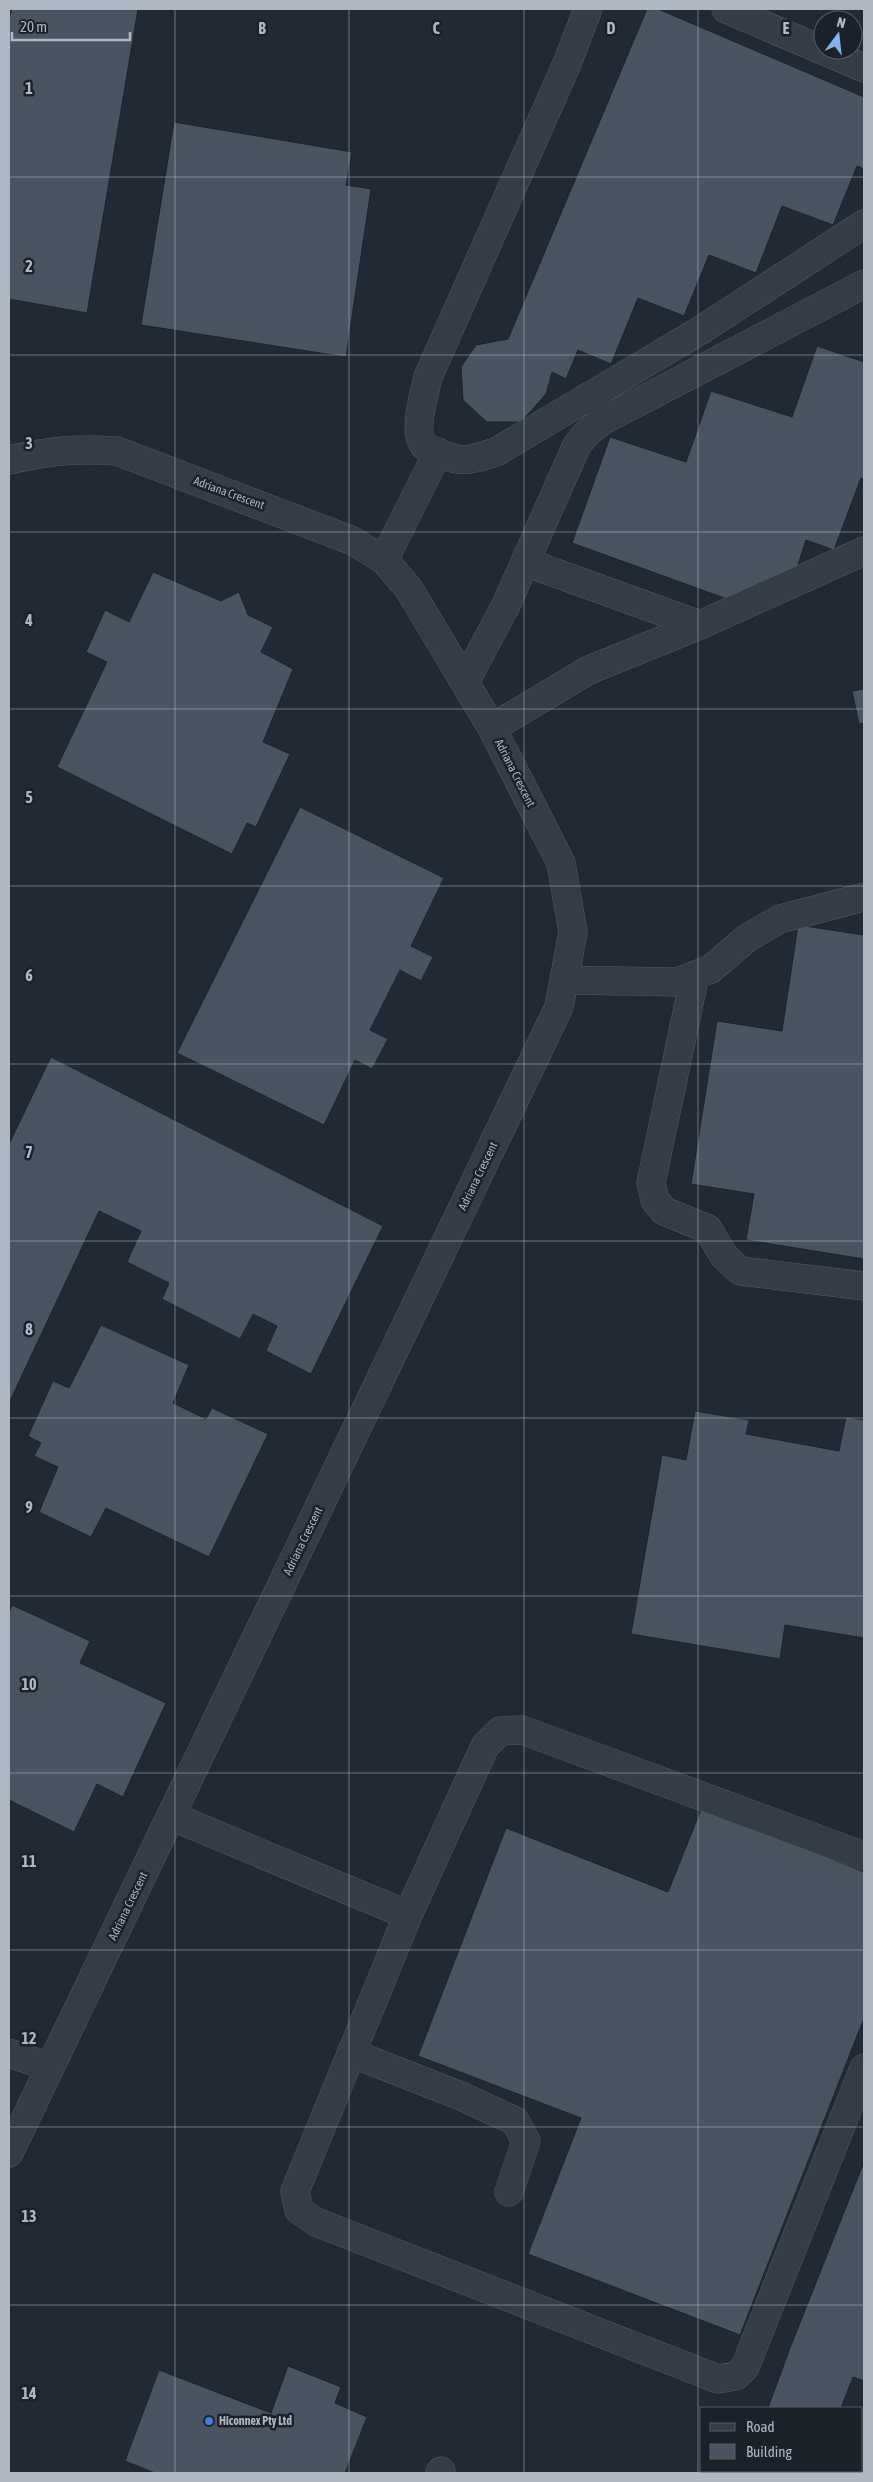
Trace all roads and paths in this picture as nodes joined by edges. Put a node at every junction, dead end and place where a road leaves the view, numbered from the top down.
1 (588, 9) edge
2 (726, 9) edge
3 (864, 68) edge
4 (864, 224) edge
5 (864, 284) edge
6 (438, 452) junction
7 (9, 460) edge
8 (864, 551) edge
9 (384, 560) junction
10 (525, 562) junction
11 (700, 625) junction
12 (465, 682) junction
13 (492, 728) junction
14 (864, 897) edge
15 (695, 975) junction
16 (564, 980) junction
17 (864, 1286) edge
18 (171, 1816) junction
19 (864, 1856) edge
20 (408, 1915) junction
21 (9, 2053) edge
22 (351, 2053) junction
23 (50, 2068) junction
24 (864, 2068) edge
25 (9, 2153) edge
26 (509, 2192) dead end

1 - 6 street
2 - 3 street
4 - 6 street
5 - 10 street
6 - 9 street
7 - 9 street, Adriana Crescent
8 - 11 street
9 - 12 street, Adriana Crescent
10 - 11 street
10 - 12 street
11 - 13 street
12 - 13 street, Adriana Crescent
13 - 16 street, Adriana Crescent
14 - 15 street
15 - 16 street
15 - 17 street
16 - 18 street, Adriana Crescent
18 - 20 street
18 - 23 street, Adriana Crescent
19 - 20 street
20 - 22 street
21 - 23 street
22 - 24 street
22 - 26 street
23 - 25 street, Adriana Crescent

